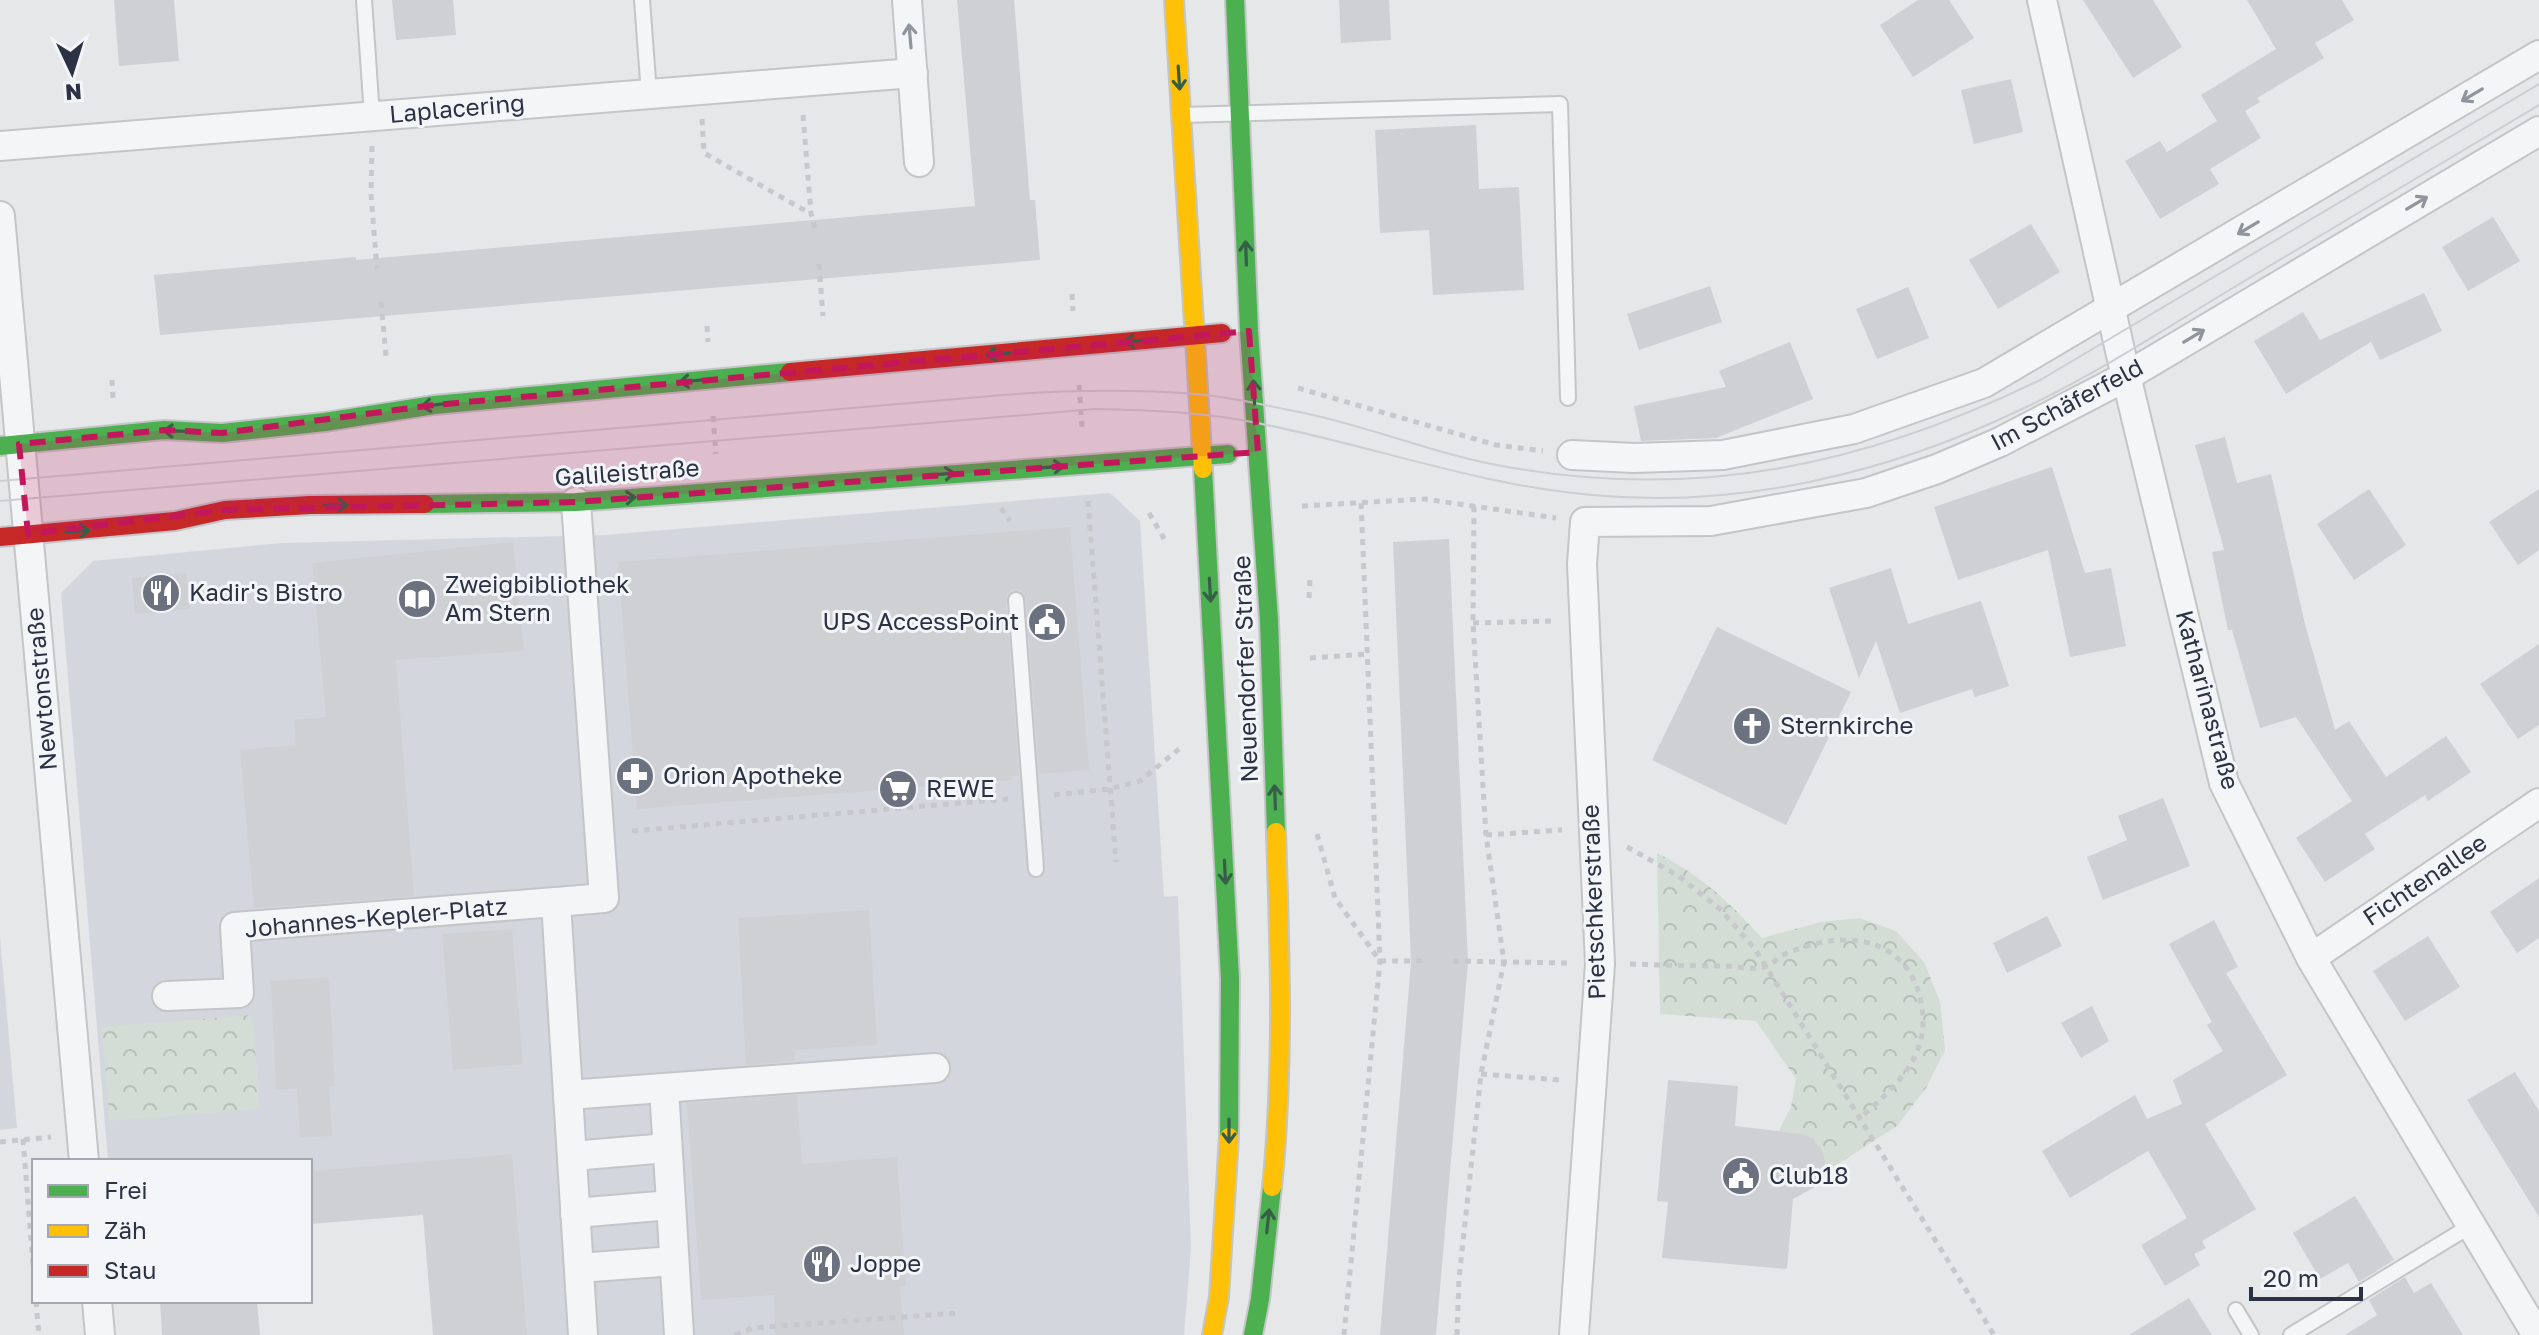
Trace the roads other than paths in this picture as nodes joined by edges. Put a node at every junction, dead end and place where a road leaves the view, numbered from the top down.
1 (364, 0) edge
2 (642, 0) edge
3 (907, 0) edge
4 (1174, 0) edge
5 (1235, 0) edge
6 (2042, 0) edge
7 (2539, 55) edge
8 (913, 73) junction
9 (649, 94) junction
10 (1241, 114) junction
11 (1182, 115) junction
12 (372, 116) junction
13 (2539, 131) edge
14 (0, 146) edge
15 (919, 162) dead end
16 (0, 216) edge
17 (2112, 309) junction
18 (1249, 331) junction
19 (1196, 336) junction
20 (2127, 376) junction
21 (1568, 398) dead end
22 (10, 445) edge
23 (1258, 452) junction
24 (1572, 455) road end
25 (1203, 456) junction
26 (576, 502) junction
27 (28, 534) junction
28 (0, 537) edge
29 (1582, 564) joint
30 (1016, 600) dead end
31 (2539, 803) edge
32 (1036, 869) dead end
33 (556, 902) junction
34 (2311, 958) junction
35 (167, 996) dead end
36 (935, 1068) dead end
37 (664, 1088) junction
38 (568, 1095) junction
39 (83, 1147) edge
40 (667, 1148) junction
41 (572, 1156) junction
42 (671, 1205) junction
43 (575, 1213) junction
44 (2472, 1225) junction
45 (674, 1261) junction
46 (579, 1268) junction
47 (97, 1303) edge
48 (2236, 1310) dead end
49 (100, 1335) edge
50 (583, 1335) edge
51 (679, 1335) edge
52 (1212, 1335) edge
53 (1253, 1335) edge
54 (1574, 1335) edge
55 (2251, 1335) edge
56 (2291, 1335) edge
57 (2537, 1335) edge

1 - 12 lane
2 - 9 lane
8 -> 3 street
4 -> 11 street, Neuendorfer Straße
5 - 10 street, Neuendorfer Straße
6 - 17 street, Katharinastraße
7 -> 17 street
8 - 9 street, Laplacering
8 - 15 street
9 - 12 street, Laplacering
10 - 11 lane
18 -> 10 street, Neuendorfer Straße
10 - 21 lane
11 - 19 street, Neuendorfer Straße
12 - 14 street, Laplacering
20 -> 13 street, Im Schäferfeld
16 - 22 street, Newtonstraße
17 - 20 street, Katharinastraße
17 - 24 street
18 - 19 street
23 -> 18 street, Neuendorfer Straße
19 -> 22 street
19 - 25 street, Neuendorfer Straße
20 - 29 street, Im Schäferfeld
20 - 34 street, Katharinastraße
22 - 27 street, Newtonstraße
23 - 25 street, Galileistraße
53 -> 23 street, Neuendorfer Straße
26 -> 25 street, Galileistraße
25 -> 52 street, Neuendorfer Straße
27 -> 26 street, Galileistraße
26 - 33 street, Johannes-Kepler-Platz
27 - 28 street, Galileistraße
27 - 39 street, Newtonstraße
29 - 54 street, Pietschkerstraße
30 - 32 lane
31 - 34 street, Fichtenallee
33 - 35 street, Johannes-Kepler-Platz
33 - 38 street
34 - 44 street, Katharinastraße
36 - 37 street
37 - 38 street
37 - 40 street
38 - 41 street
40 - 41 street
40 - 42 street
41 - 43 street
42 - 43 street
42 - 45 street
43 - 46 street
44 - 56 lane
44 - 57 street, Katharinastraße
45 - 46 street
45 - 51 street
46 - 50 street
47 - 49 street
48 - 55 lane

